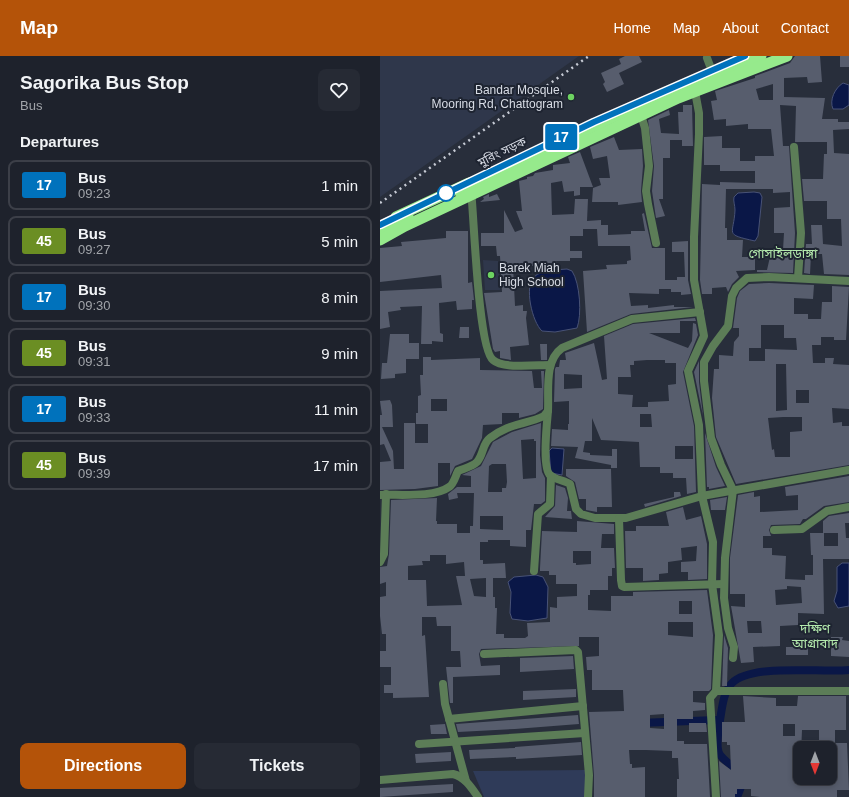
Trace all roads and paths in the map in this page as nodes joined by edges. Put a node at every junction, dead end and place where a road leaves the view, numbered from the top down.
1 (745, 56) edge
2 (761, 56) edge
3 (787, 56) edge
4 (707, 58) dead end
5 (692, 78) junction
6 (717, 85) dead end
7 (637, 103) junction
8 (794, 147) dead end
9 (470, 182) junction
10 (380, 225) edge
11 (380, 230) edge
12 (380, 240) edge
13 (656, 243) dead end
14 (798, 278) junction
15 (849, 281) edge
16 (700, 312) junction
17 (550, 365) junction
18 (548, 411) junction
19 (849, 470) edge
20 (551, 476) junction
21 (733, 490) junction
22 (383, 495) edge
23 (702, 496) junction
24 (849, 507) edge
25 (619, 518) junction
26 (774, 530) dead end
27 (380, 562) edge
28 (534, 571) dead end
29 (712, 584) junction
30 (724, 584) junction
31 (484, 654) dead end
32 (733, 658) dead end
33 (443, 684) dead end
34 (849, 691) edge
35 (718, 692) junction
36 (583, 706) junction
37 (449, 719) junction
38 (586, 733) junction
39 (455, 742) junction
40 (419, 744) dead end
41 (380, 780) edge
42 (466, 781) junction
43 (478, 797) edge
44 (588, 797) edge
45 (716, 797) edge

1 - 5 highway, মুরিং সড়ক
2 - 11 highway, bridge
3 - 12 highway, bridge
4 - 6 street
5 - 7 highway, মুরিং সড়ক
5 - 16 street
7 - 9 highway, মুরিং সড়ক
7 - 13 street
8 - 14 street
9 - 10 highway, মুরিং সড়ক
9 - 17 street
14 - 15 street
14 - 21 street
16 - 17 street
16 - 23 street
17 - 18 street
18 - 20 street
18 - 22 street
19 - 21 street
20 - 25 street
20 - 28 street
21 - 23 street
21 - 30 street
22 - 27 street
23 - 25 street
23 - 29 street
24 - 26 street
25 - 29 street
29 - 30 street
29 - 35 street
30 - 32 street
31 - 36 street
33 - 37 street
34 - 35 street
35 - 45 street
36 - 37 street
36 - 38 street
37 - 39 street
38 - 39 street
38 - 44 street
39 - 40 street
39 - 42 street
41 - 42 street
42 - 43 street

